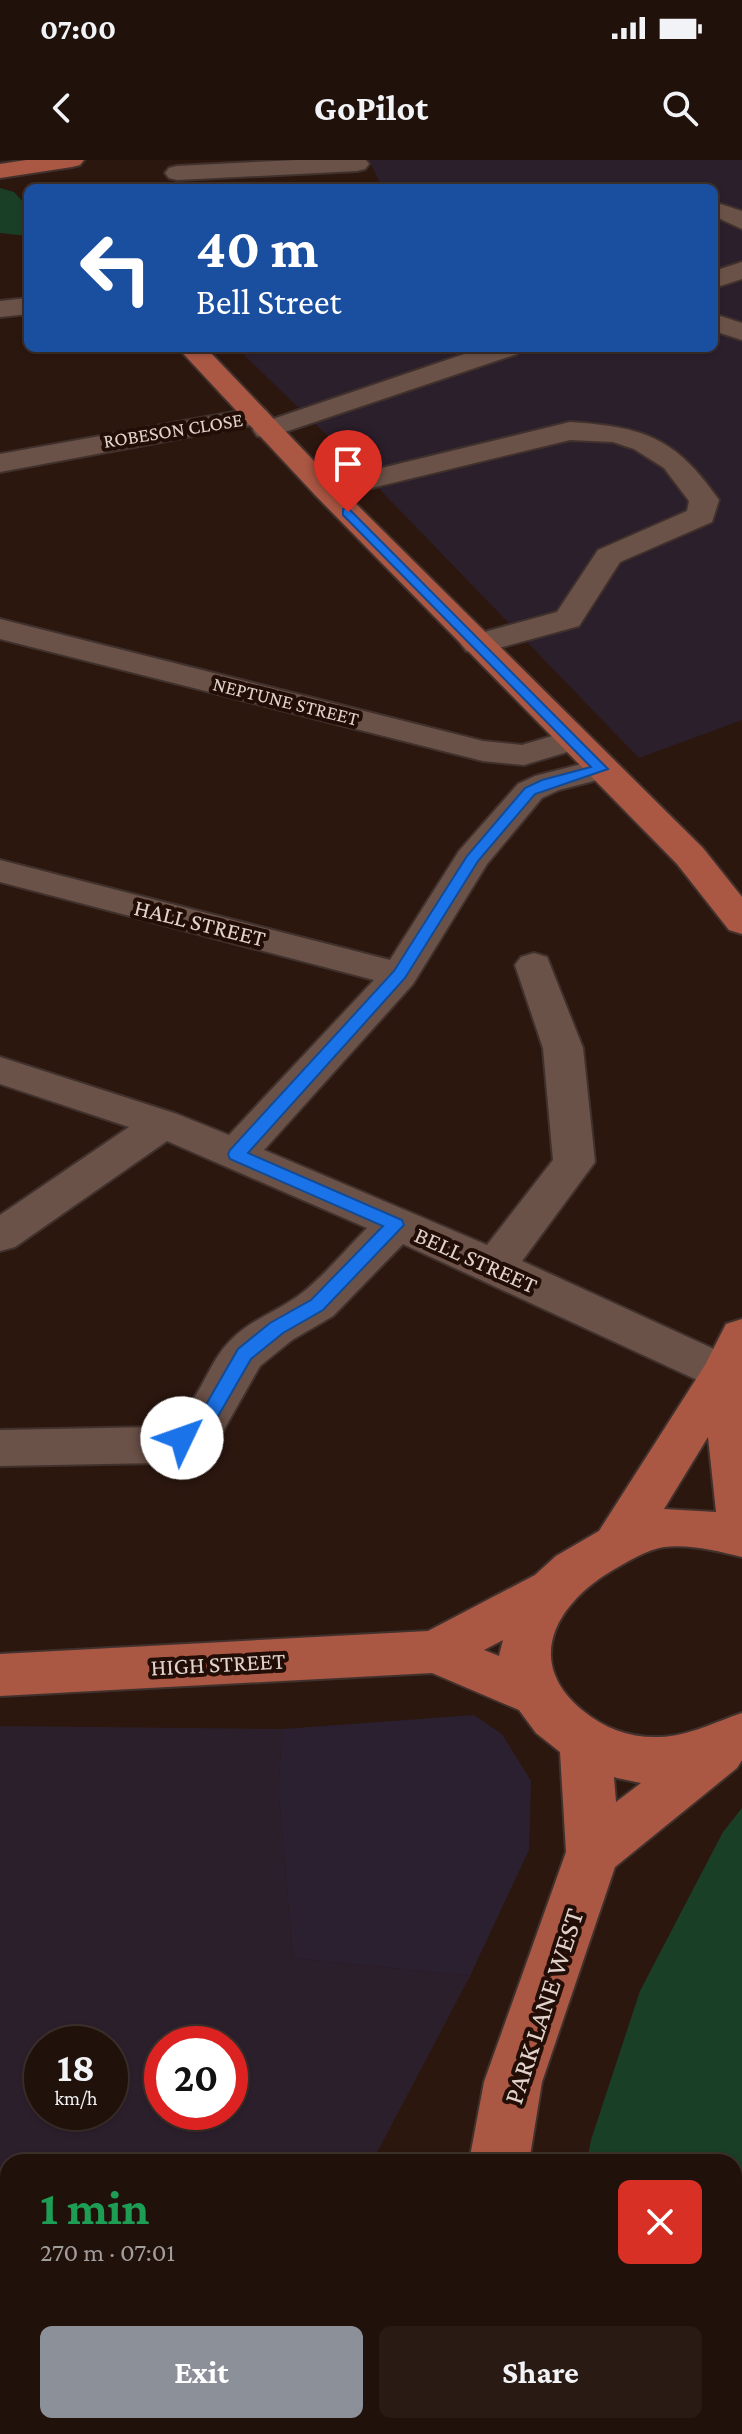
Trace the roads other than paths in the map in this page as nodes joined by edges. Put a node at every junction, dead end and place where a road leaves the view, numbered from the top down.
1 (72, 160) edge
2 (357, 164) dead end
3 (259, 165) edge
4 (8, 166) edge
5 (177, 173) dead end
6 (31, 184) edge
7 (718, 210) edge
8 (742, 222) edge
9 (742, 270) edge
10 (718, 279) edge
11 (24, 306) edge
12 (0, 309) edge
13 (718, 323) edge
14 (742, 332) edge
15 (195, 352) edge
16 (493, 352) edge
17 (262, 423) junction
18 (0, 463) edge
19 (326, 490) junction
20 (0, 629) edge
21 (477, 644) junction
22 (572, 740) junction
23 (601, 769) junction
24 (0, 871) edge
25 (742, 922) edge
26 (534, 965) dead end
27 (400, 975) junction
28 (0, 1070) edge
29 (163, 1124) junction
30 (236, 1154) junction
31 (396, 1225) junction
32 (0, 1236) edge
33 (494, 1266) junction
34 (733, 1355) edge
35 (0, 1448) edge
36 (742, 1528) edge
37 (742, 1538) edge
38 (616, 1545) junction
39 (552, 1589) junction
40 (435, 1652) junction
41 (0, 1675) edge
42 (535, 1694) junction
43 (738, 1738) edge
44 (585, 1740) junction
45 (593, 1852) junction
46 (500, 2154) edge

1 - 4 main road
2 - 3 street
3 - 5 street
4 - 6 main road
7 - 8 street
9 - 10 street
11 - 12 street
13 - 14 street
15 - 17 main road
16 - 17 street, ROBESON CLOSE
17 - 18 street, ROBESON CLOSE
17 - 19 main road
19 - 21 main road
19 - 21 street
20 - 22 street, NEPTUNE STREET
21 - 22 main road
22 - 23 main road
23 - 25 main road
23 - 27 street
24 - 27 street, HALL STREET
26 - 33 street
27 - 30 street
28 - 29 street, BELL STREET
29 - 30 street, BELL STREET
29 - 32 street
30 - 31 street, BELL STREET
31 - 33 street, BELL STREET
31 - 35 street
33 - 34 street, BELL STREET
34 - 36 main road
34 - 38 main road
37 - 38 main road, HIGH STREET
38 - 39 main road, HIGH STREET
39 - 40 main road, HIGH STREET
39 - 42 main road
40 - 41 main road, HIGH STREET
40 - 42 main road, HIGH STREET
42 - 44 main road
43 - 44 main road
43 - 45 main road
44 - 45 main road, PARK LANE WEST
45 - 46 main road, PARK LANE WEST

